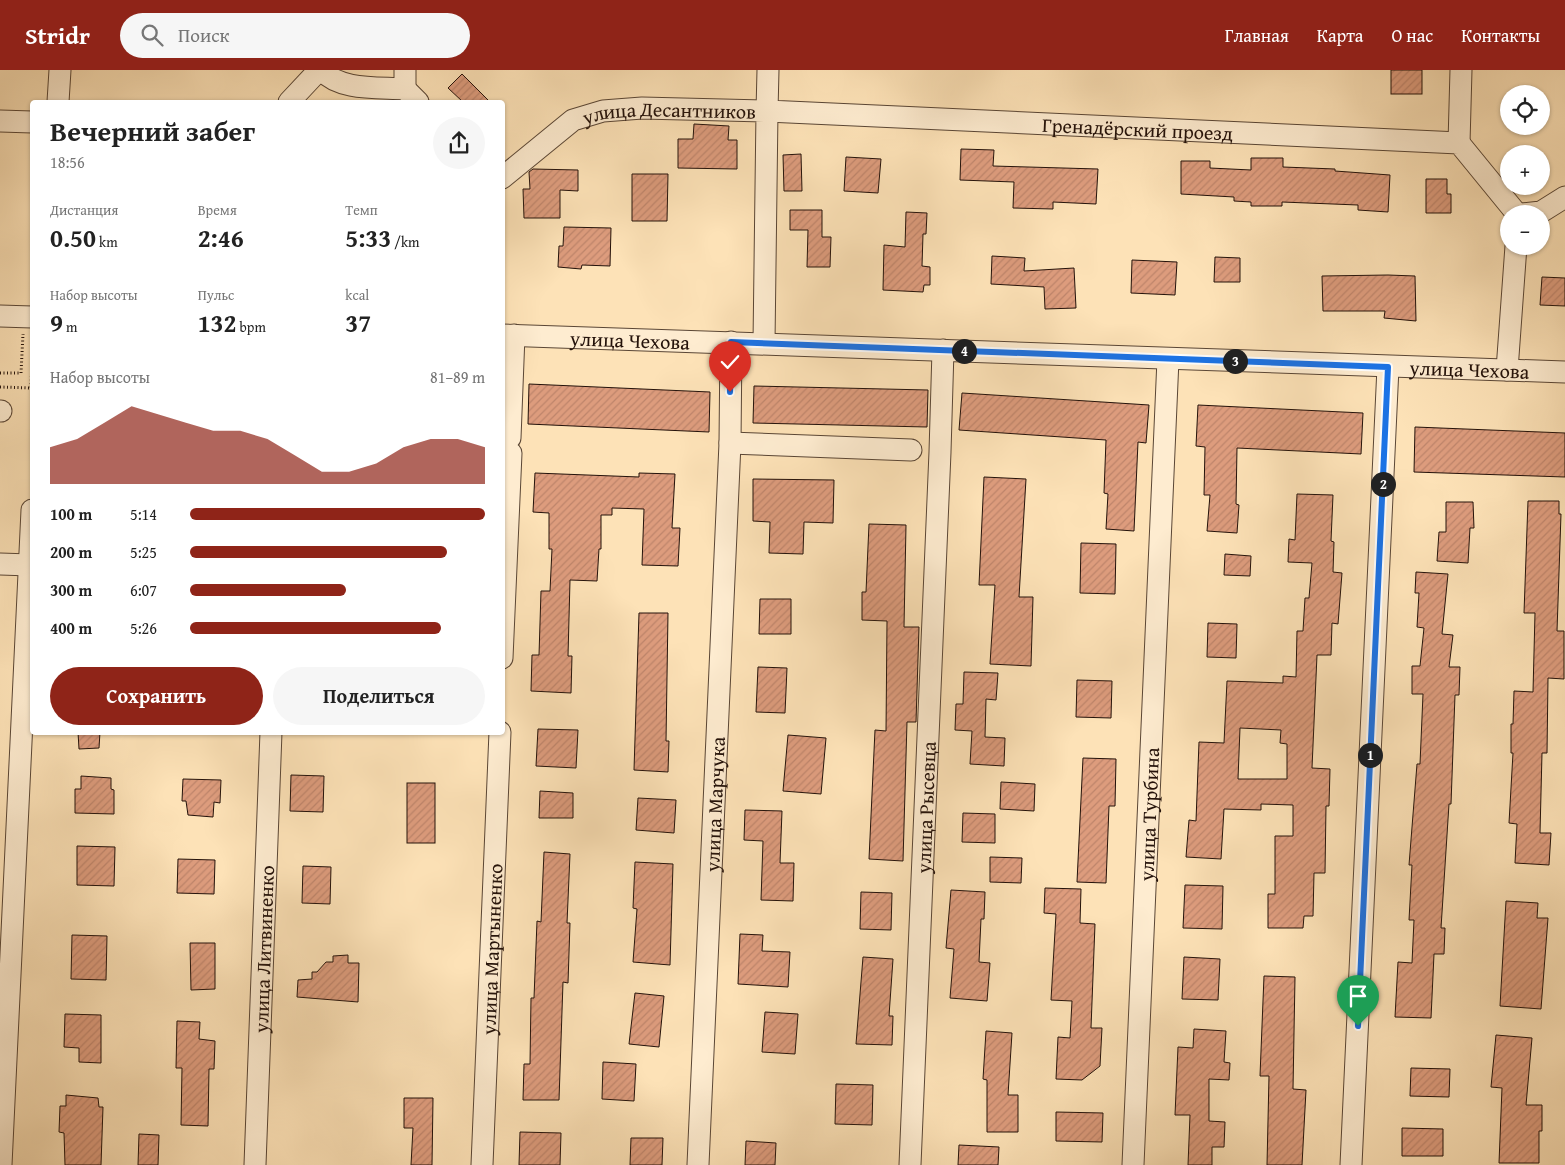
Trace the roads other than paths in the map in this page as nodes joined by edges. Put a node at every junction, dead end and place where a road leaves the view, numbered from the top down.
1 (60, 70) edge
2 (320, 70) edge
3 (768, 70) edge
4 (1461, 70) edge
5 (409, 87) edge
6 (58, 100) edge
7 (291, 100) edge
8 (767, 111) junction
9 (0, 121) edge
10 (30, 122) edge
11 (1459, 143) junction
12 (505, 176) edge
13 (1565, 197) edge
14 (1510, 205) edge
15 (1550, 206) edge
16 (1515, 255) edge
17 (0, 316) edge
18 (30, 317) edge
19 (508, 335) edge
20 (731, 342) junction
21 (764, 343) junction
22 (943, 350) junction
23 (1168, 359) junction
24 (1388, 367) junction
25 (1507, 370) junction
26 (1565, 372) edge
27 (730, 442) junction
28 (507, 446) edge
29 (911, 450) dead end
30 (505, 531) edge
31 (0, 564) edge
32 (30, 565) joint
33 (271, 735) edge
34 (500, 735) edge
35 (1, 1165) edge
36 (255, 1165) edge
37 (482, 1165) edge
38 (698, 1165) edge
39 (910, 1165) edge
40 (1134, 1165) edge
41 (1351, 1165) edge

1 - 6 street
2 - 5 street
2 - 7 street
3 - 8 street
4 - 11 street
8 - 11 street, Гренадёрский проезд
8 - 12 street, улица Десантников
8 - 21 street
9 - 10 street
11 - 14 street
13 - 15 street
16 - 25 street
17 - 18 street
19 - 20 street, улица Чехова
19 - 28 street
20 - 21 street, улица Чехова
20 - 27 street, улица Марчука
21 - 22 street, улица Чехова
22 - 23 street, улица Чехова
22 - 39 street, улица Рысевца
23 - 24 street, улица Чехова
23 - 40 street, улица Турбина
24 - 25 street, улица Чехова
24 - 41 street
25 - 26 street, улица Чехова
27 - 29 street
27 - 38 street, улица Марчука
28 - 30 street
31 - 32 street
32 - 35 street
33 - 36 street, улица Литвиненко
34 - 37 street, улица Мартыненко

